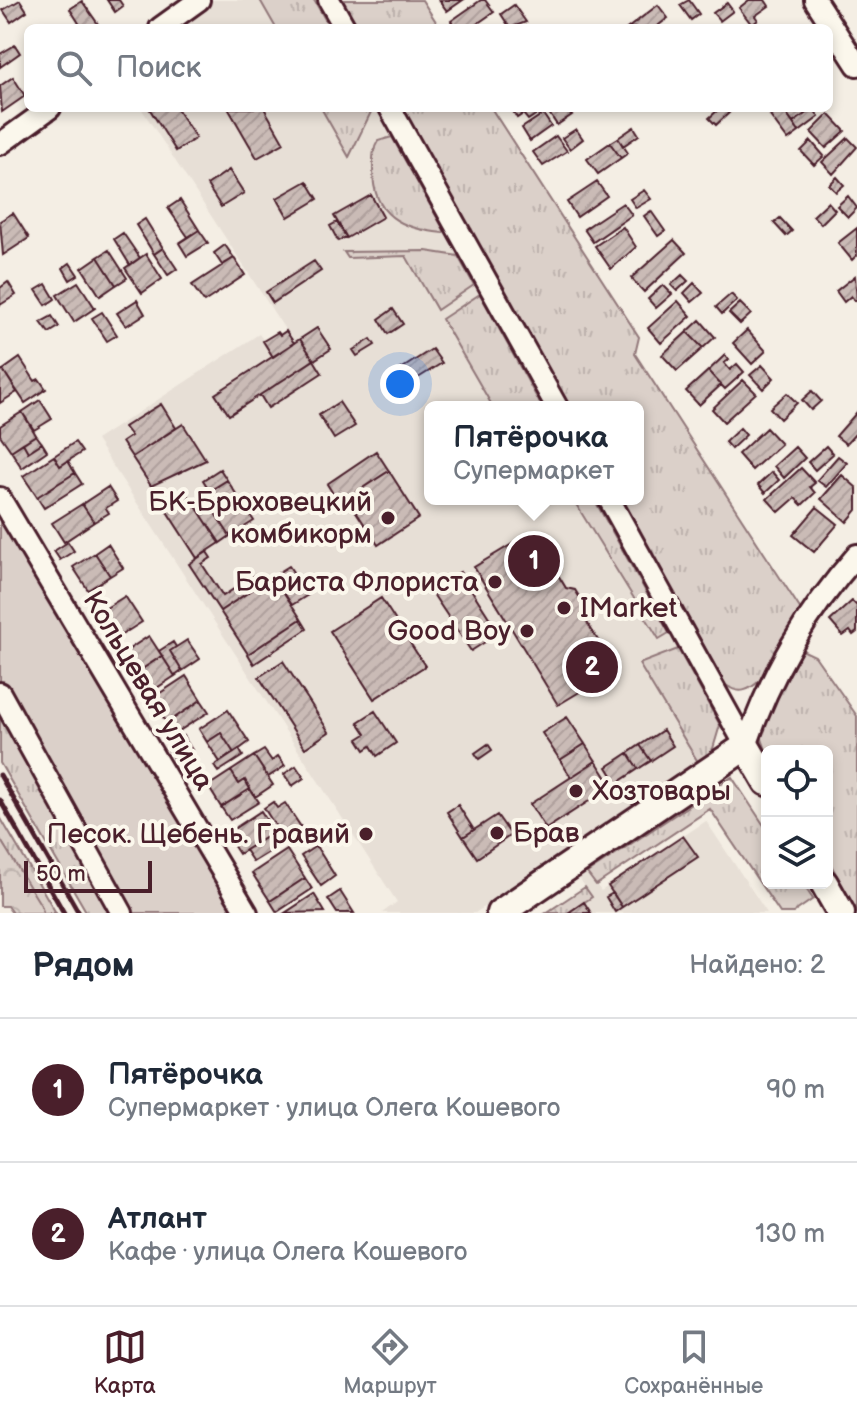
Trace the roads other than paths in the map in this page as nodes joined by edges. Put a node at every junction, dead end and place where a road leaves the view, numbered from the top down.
1 (199, 0) edge
2 (329, 0) edge
3 (815, 0) edge
4 (166, 24) edge
5 (343, 24) edge
6 (831, 24) edge
7 (833, 28) edge
8 (857, 65) edge
9 (44, 112) edge
10 (392, 112) edge
11 (0, 144) edge
12 (554, 401) edge
13 (0, 498) edge
14 (612, 505) edge
15 (857, 555) edge
16 (0, 693) edge
17 (746, 746) junction
18 (761, 772) edge
19 (827, 889) edge
20 (122, 913) edge
21 (247, 913) edge
22 (500, 913) edge
23 (841, 913) edge

1 - 4 street
2 - 5 street
3 - 6 street
7 - 8 street
9 - 11 street
10 - 12 street
13 - 21 street, Кольцевая улица
14 - 17 street
15 - 17 street
16 - 20 street
17 - 18 main road
17 - 22 main road
19 - 23 main road

